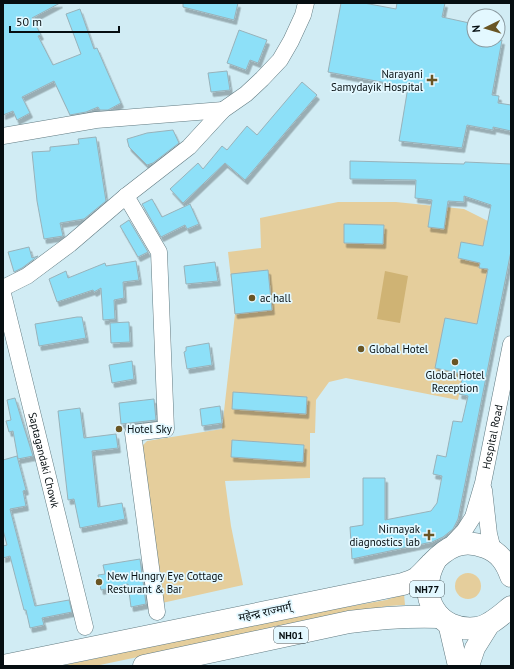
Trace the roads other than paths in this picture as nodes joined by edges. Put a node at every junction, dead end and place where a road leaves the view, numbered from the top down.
1 (306, 3) edge
2 (223, 110) junction
3 (3, 136) edge
4 (126, 196) junction
5 (3, 288) edge
6 (3, 294) edge
7 (511, 344) edge
8 (483, 483) junction
9 (442, 554) junction
10 (502, 554) edge
11 (511, 576) edge
12 (511, 596) edge
13 (158, 612) dead end
14 (501, 615) edge
15 (444, 620) junction
16 (85, 627) dead end
17 (3, 666) edge
18 (144, 666) edge
19 (458, 666) edge
20 (469, 666) edge

1 - 2 street
2 - 3 street
2 - 4 street
4 - 5 street
4 - 13 street
6 - 16 street, Saptagandaki Chowk
7 - 8 street, Hospital Road
8 - 9 street, Hospital Road
8 - 10 street, Hospital Road
9 - 10 highway, महेन्द्र राज्मार्ग्
9 - 15 highway, NH77
9 - 17 highway, महेन्द्र राज्मार्ग्
10 - 11 highway
12 - 14 highway
14 - 15 highway, NH01
14 - 20 main road
15 - 18 highway, NH01
15 - 19 main road, NH77

